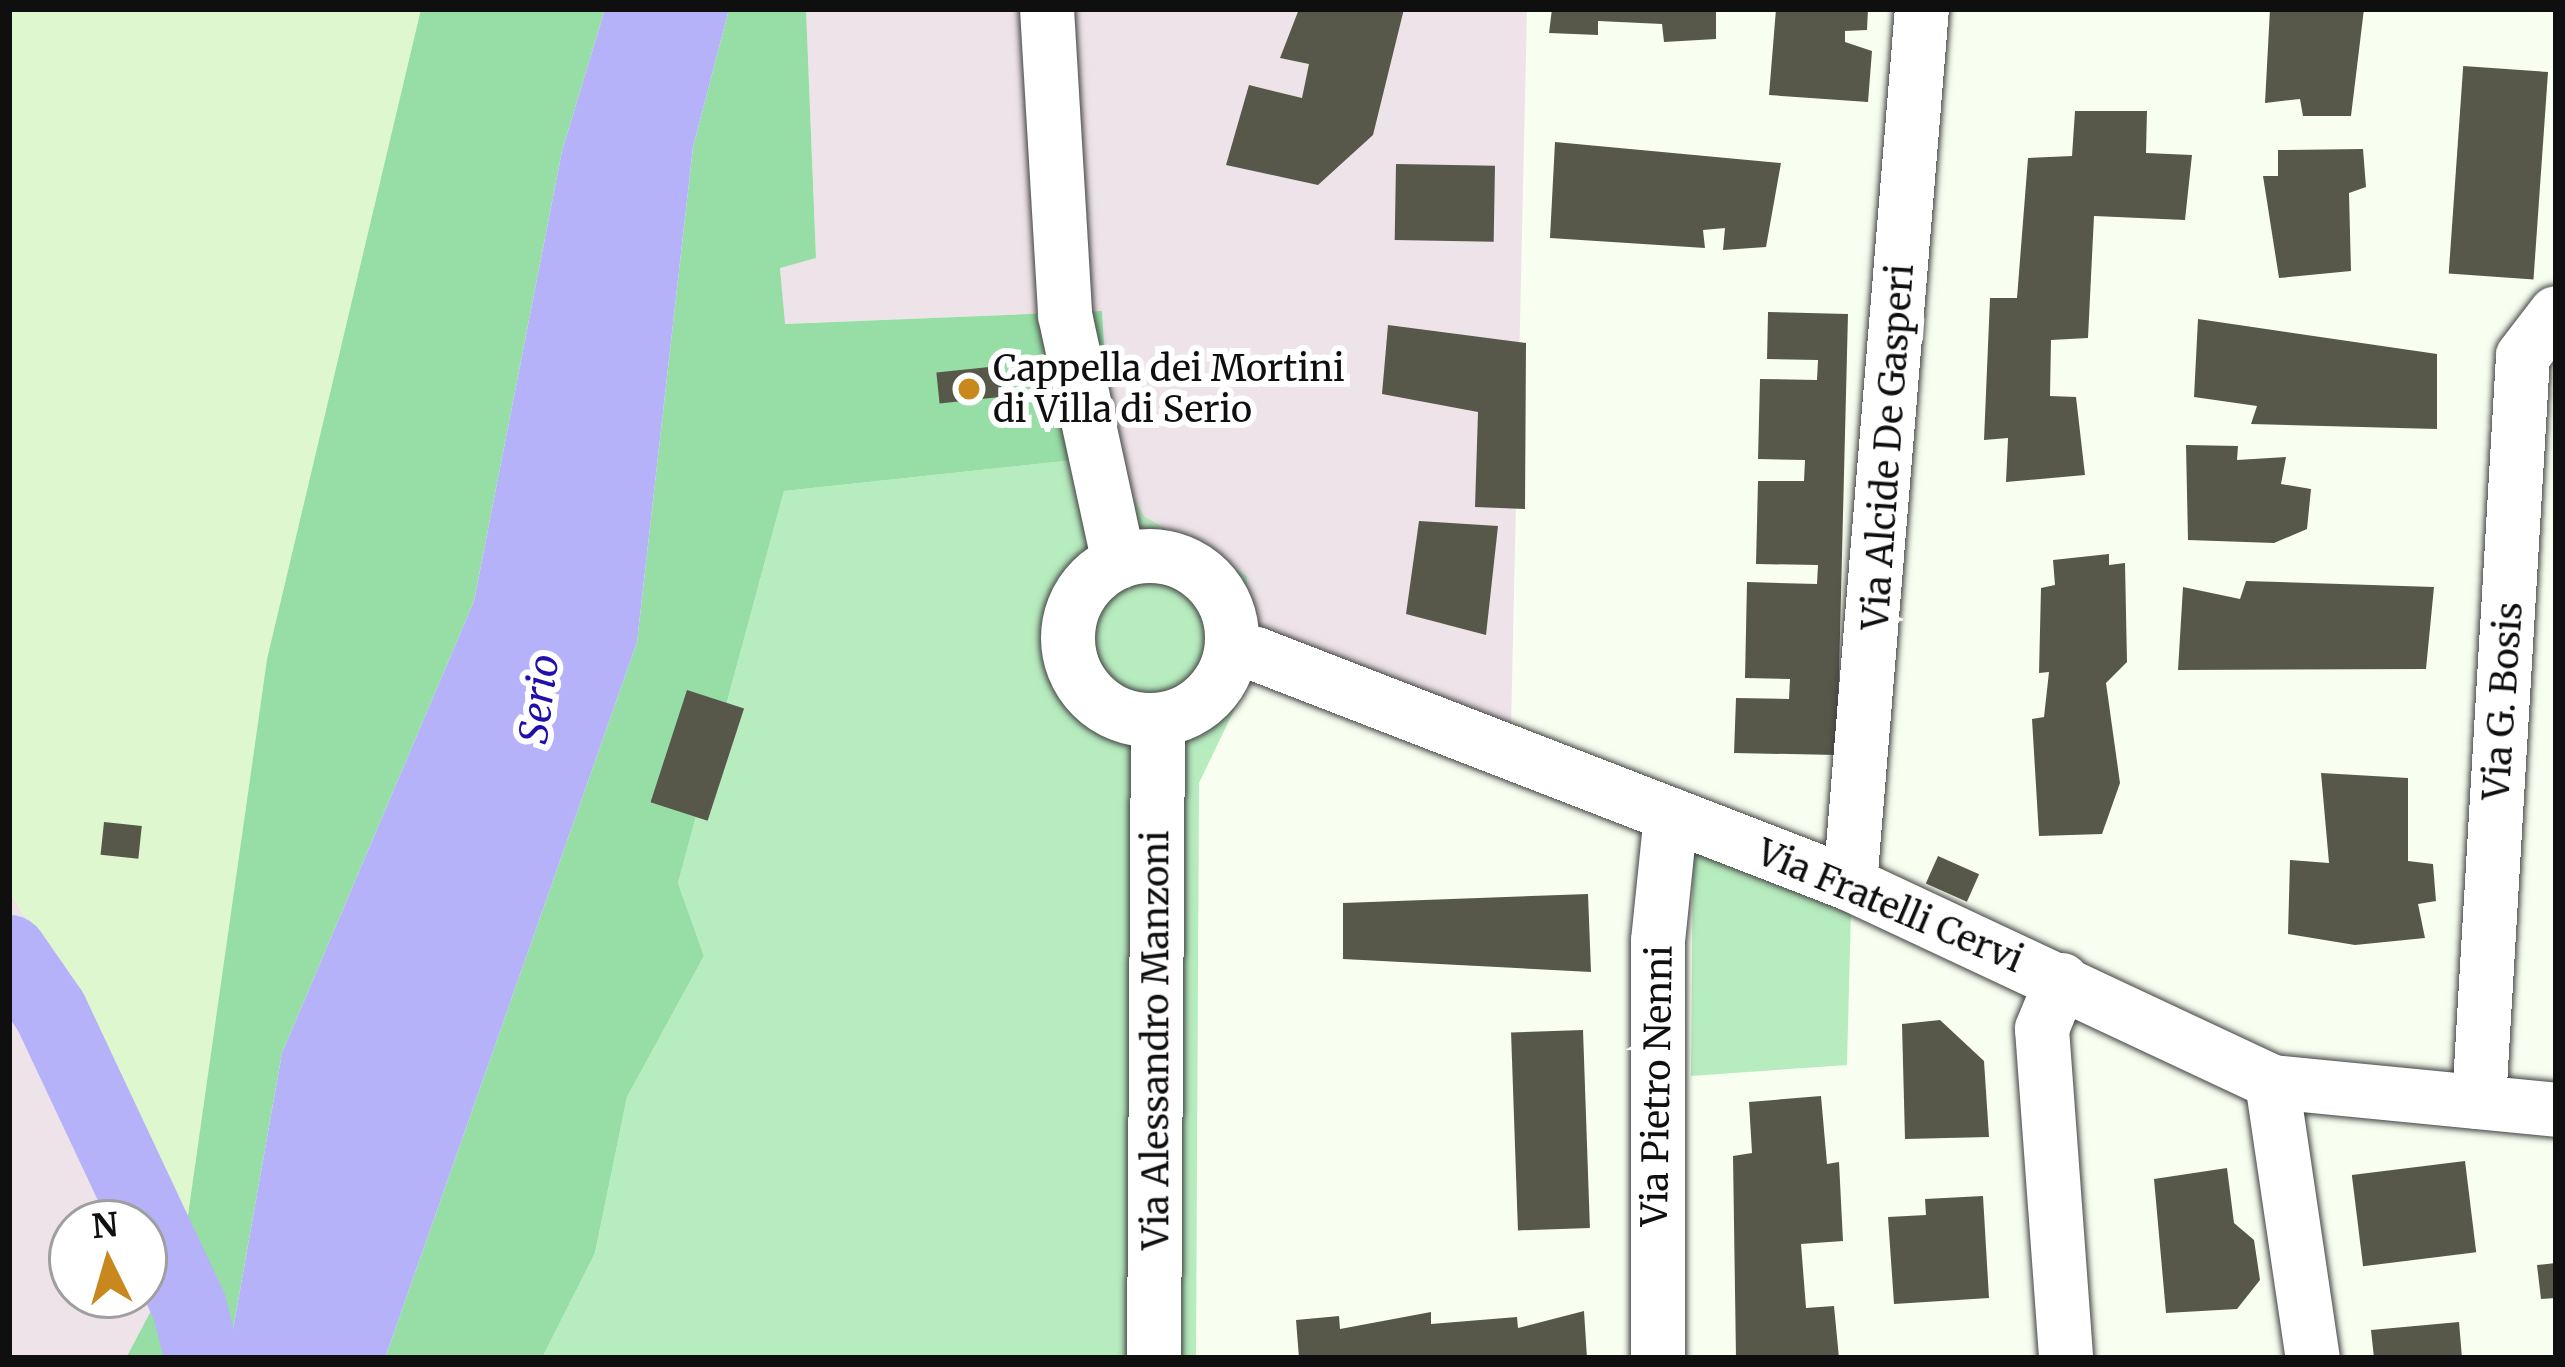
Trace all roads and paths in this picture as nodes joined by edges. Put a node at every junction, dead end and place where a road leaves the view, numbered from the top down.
1 (1047, 9) edge
2 (1922, 9) edge
3 (2556, 313) edge
4 (1119, 562) junction
5 (1232, 654) junction
6 (1158, 721) junction
7 (1671, 815) junction
8 (1850, 884) junction
9 (2062, 980) junction
10 (2272, 1082) junction
11 (2479, 1102) junction
12 (2556, 1110) edge
13 (1154, 1358) edge
14 (1658, 1358) edge
15 (2066, 1358) edge
16 (2313, 1358) edge

1 - 4 street
2 - 8 street, Via Alcide De Gasperi
3 - 11 street, Via G. Bosis
4 - 5 street
4 - 6 street
5 - 6 street
5 - 7 street, Via Fratelli Cervi
6 - 13 street, Via Alessandro Manzoni
7 - 8 street, Via Fratelli Cervi
7 - 14 street, Via Pietro Nenni
8 - 9 street, Via Fratelli Cervi
9 - 10 street, Via Fratelli Cervi
9 - 15 street
10 - 11 street, Via Fratelli Cervi
10 - 16 street
11 - 12 street, Via Fratelli Cervi

